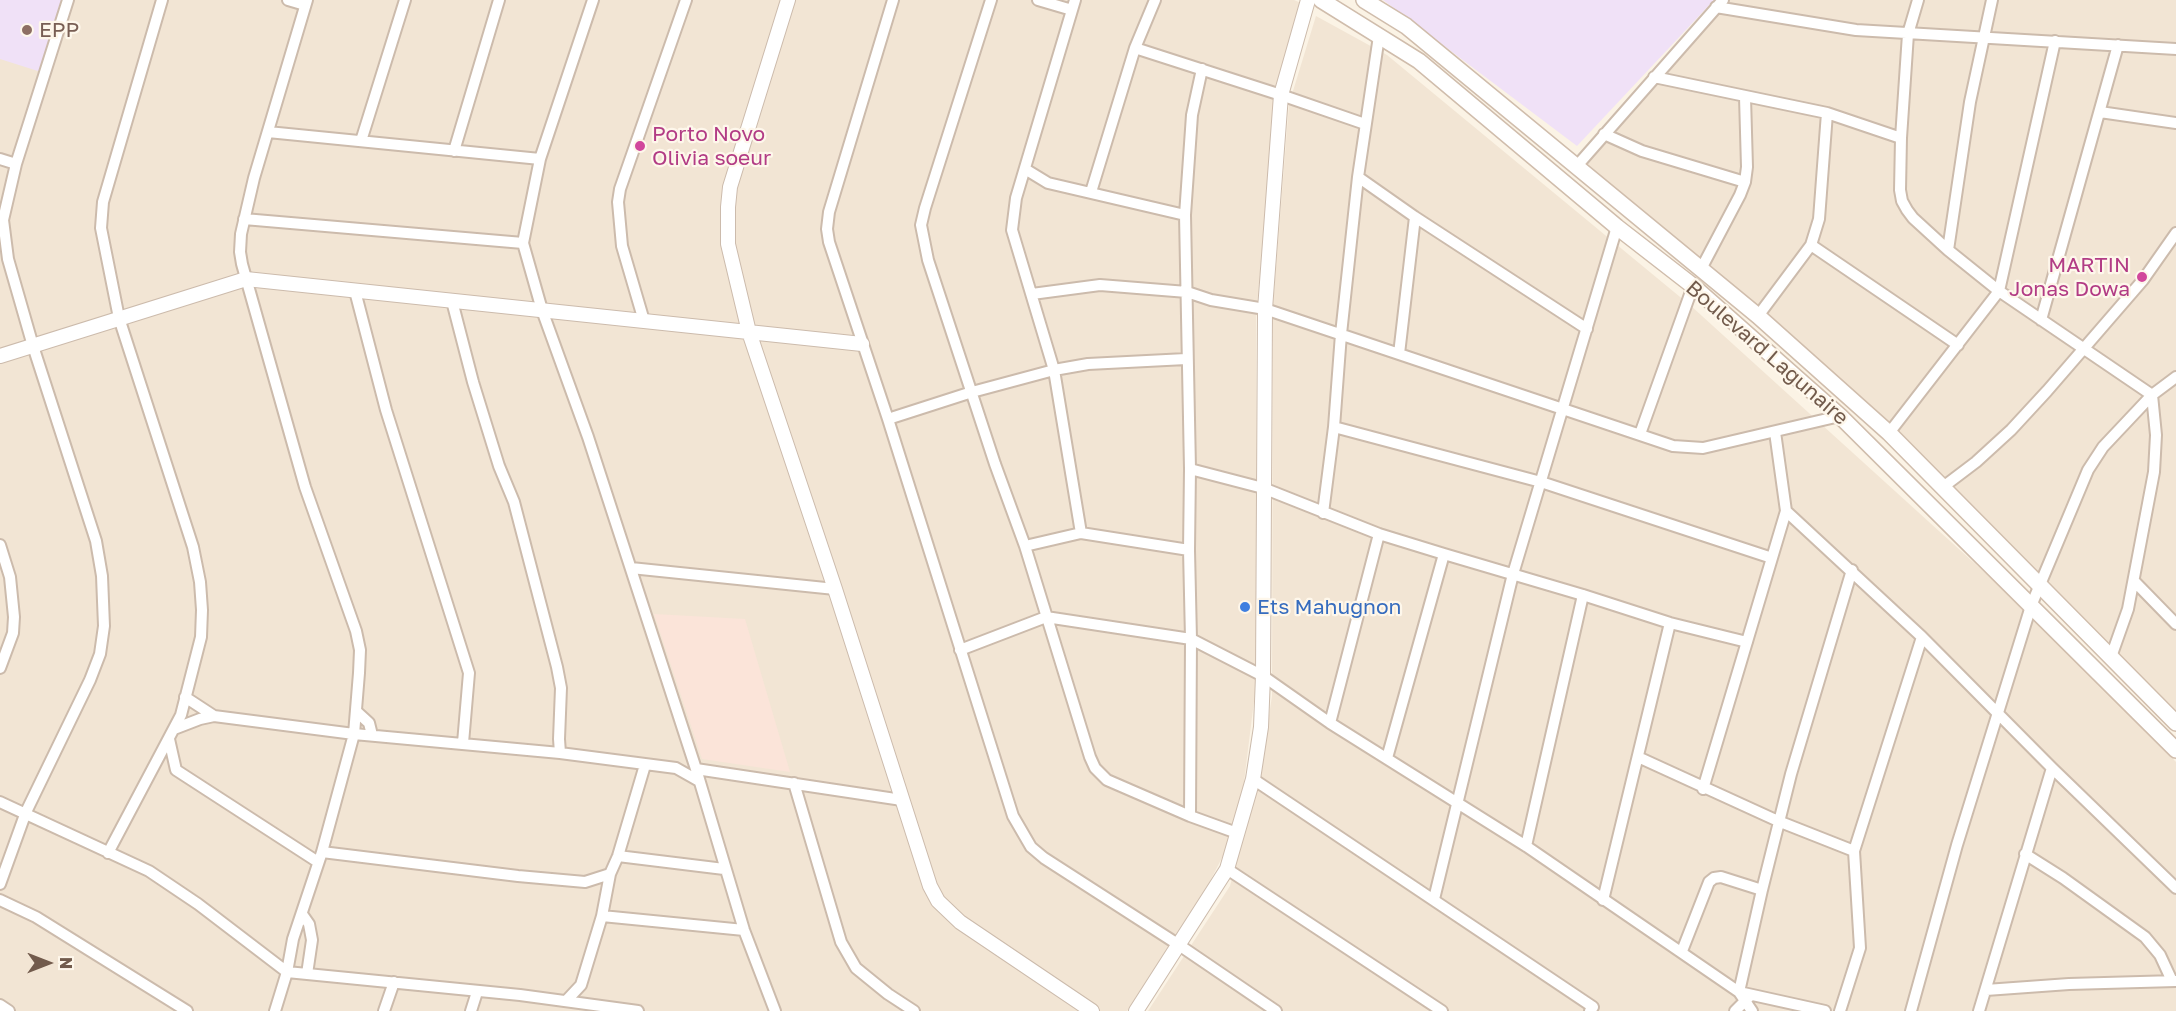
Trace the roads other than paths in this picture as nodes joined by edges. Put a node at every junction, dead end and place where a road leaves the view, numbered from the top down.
1 (68, 0) edge
2 (162, 0) edge
3 (288, 0) edge
4 (405, 0) edge
5 (500, 0) edge
6 (593, 0) edge
7 (686, 0) edge
8 (788, 0) edge
9 (893, 0) edge
10 (991, 0) edge
11 (1038, 0) edge
12 (1155, 0) edge
13 (1308, 0) edge
14 (1321, 0) edge
15 (1364, 0) edge
16 (1918, 0) edge
17 (1992, 0) edge
18 (306, 2) edge
19 (1720, 3) edge
20 (1073, 5) edge
21 (1908, 34) junction
22 (1379, 36) junction
23 (1982, 38) junction
24 (2055, 41) junction
25 (2118, 45) junction
26 (1135, 48) junction
27 (2176, 49) edge
28 (1202, 69) junction
29 (1654, 77) junction
30 (1281, 95) junction
31 (1745, 97) junction
32 (2100, 112) junction
33 (1827, 113) junction
34 (2176, 123) edge
35 (1365, 124) junction
36 (268, 132) junction
37 (1604, 134) junction
38 (1901, 138) junction
39 (361, 141) junction
40 (454, 151) junction
41 (0, 159) edge
42 (540, 159) junction
43 (16, 164) junction
44 (1576, 167) junction
45 (1025, 169) junction
46 (1358, 177) junction
47 (1745, 182) junction
48 (1091, 192) junction
49 (1185, 215) junction
50 (1415, 217) junction
51 (244, 219) junction
52 (1617, 227) junction
53 (2176, 233) edge
54 (523, 243) junction
55 (1811, 245) junction
56 (1948, 250) junction
57 (1701, 269) junction
58 (246, 279) junction
59 (1693, 286) junction
60 (354, 291) junction
61 (1999, 291) junction
62 (1187, 292) junction
63 (1032, 294) junction
64 (452, 301) junction
65 (1265, 309) junction
66 (542, 310) junction
67 (1758, 316) junction
68 (119, 318) junction
69 (2041, 320) junction
70 (644, 321) junction
71 (1587, 329) junction
72 (749, 332) junction
73 (1341, 334) junction
74 (862, 344) junction
75 (33, 345) junction
76 (1958, 345) junction
77 (2084, 349) junction
78 (1399, 354) junction
79 (0, 356) edge
80 (1186, 359) junction
81 (1054, 370) junction
82 (2176, 377) edge
83 (972, 392) junction
84 (2152, 395) junction
85 (1563, 408) junction
86 (1840, 416) junction
87 (888, 419) junction
88 (1334, 427) junction
89 (1775, 432) junction
90 (1889, 433) junction
91 (1640, 434) junction
92 (1190, 469) junction
93 (1541, 482) junction
94 (1943, 487) junction
95 (1263, 488) junction
96 (1786, 511) junction
97 (1323, 513) junction
98 (1081, 533) junction
99 (1379, 534) junction
100 (0, 545) edge
101 (1025, 546) junction
102 (1189, 550) junction
103 (1444, 554) junction
104 (1772, 558) junction
105 (631, 568) junction
106 (1852, 570) junction
107 (1513, 574) junction
108 (2134, 581) junction
109 (2040, 585) junction
110 (835, 589) junction
111 (1583, 595) junction
112 (2031, 606) junction
113 (1046, 617) junction
114 (1670, 623) junction
115 (2176, 624) edge
116 (1922, 637) junction
117 (1191, 639) junction
118 (1747, 642) junction
119 (960, 650) junction
120 (2111, 657) junction
121 (0, 668) edge
122 (1263, 676) junction
123 (186, 697) junction
124 (357, 712) junction
125 (1998, 712) junction
126 (214, 717) junction
127 (1330, 723) junction
128 (2176, 723) edge
129 (171, 734) junction
130 (354, 734) junction
131 (372, 735) junction
132 (559, 739) junction
133 (463, 743) junction
134 (2176, 750) edge
135 (547, 752) junction
136 (560, 753) junction
137 (691, 756) junction
138 (1638, 757) junction
139 (1387, 758) junction
140 (155, 764) junction
141 (645, 765) junction
142 (676, 768) junction
143 (2052, 768) junction
144 (696, 769) junction
145 (176, 770) junction
146 (1253, 778) junction
147 (699, 781) junction
148 (794, 783) junction
149 (1703, 789) junction
150 (902, 800) junction
151 (0, 802) edge
152 (1458, 802) junction
153 (26, 812) junction
154 (1190, 816) junction
155 (1778, 822) junction
156 (1237, 833) junction
157 (1526, 846) junction
158 (1854, 851) junction
159 (108, 852) junction
160 (2025, 854) junction
161 (618, 856) junction
162 (320, 857) junction
163 (724, 868) junction
164 (1227, 869) junction
165 (610, 874) junction
166 (585, 882) junction
167 (0, 884) edge
168 (2176, 888) edge
169 (1762, 890) junction
170 (606, 894) junction
171 (1434, 899) junction
172 (0, 900) edge
173 (1603, 900) junction
174 (302, 914) junction
175 (602, 916) junction
176 (744, 930) junction
177 (1179, 945) junction
178 (1682, 951) junction
179 (287, 972) junction
180 (307, 974) junction
181 (2174, 981) edge
182 (394, 982) junction
183 (581, 985) junction
184 (1986, 990) junction
185 (477, 992) junction
186 (1745, 996) junction
187 (566, 1001) junction
188 (589, 1003) junction
189 (0, 1005) edge
190 (9, 1011) edge
191 (187, 1011) edge
192 (275, 1011) edge
193 (384, 1011) edge
194 (471, 1011) edge
195 (638, 1011) edge
196 (775, 1011) edge
197 (914, 1011) edge
198 (1092, 1011) edge
199 (1136, 1011) edge
200 (1276, 1011) edge
201 (1442, 1011) edge
202 (1590, 1011) edge
203 (1735, 1011) edge
204 (1752, 1011) edge
205 (1825, 1011) edge
206 (1840, 1011) edge
207 (1911, 1011) edge
208 (1979, 1011) edge

1 - 43 street
2 - 68 street
3 - 18 street
4 - 39 street
5 - 40 street
6 - 42 street
7 - 70 street
8 - 72 street
9 - 74 street
10 - 83 street
11 - 20 street
12 - 26 street
13 - 30 street
14 - 22 main road, Boulevard Lagunaire
15 - 44 main road, Boulevard Lagunaire
16 - 21 street
17 - 23 street
18 - 36 street
19 - 21 street
19 - 29 street
20 - 45 street
21 - 23 street
21 - 38 street
22 - 35 street
22 - 52 main road, Boulevard Lagunaire
23 - 24 street
23 - 56 street
24 - 25 street
24 - 61 street
25 - 27 street
25 - 32 street
26 - 28 street
26 - 48 street
28 - 30 street
28 - 49 street
29 - 31 street
29 - 37 street
30 - 35 street
30 - 65 street
31 - 33 street
31 - 47 street
32 - 34 street
32 - 69 street
33 - 38 street
33 - 55 street
35 - 46 street
36 - 39 street
36 - 51 street
37 - 44 street
37 - 47 street
38 - 56 street
39 - 40 street
40 - 42 street
41 - 43 street
42 - 54 street
43 - 75 street
44 - 57 main road, Boulevard Lagunaire
45 - 48 street
45 - 63 street
46 - 50 street
46 - 73 street
47 - 57 street
48 - 49 street
49 - 62 street
50 - 71 street
50 - 78 street
51 - 54 street
51 - 58 street
52 - 59 main road, Boulevard Lagunaire
52 - 71 street
53 - 77 street
54 - 66 street
55 - 67 street
55 - 76 street
56 - 61 street
57 - 67 main road, Boulevard Lagunaire
58 - 60 street
58 - 68 street
58 - 124 street
59 - 86 main road, Boulevard Lagunaire
59 - 91 street
60 - 64 street
60 - 133 street
61 - 69 street
61 - 76 street
62 - 63 street
62 - 65 street
62 - 80 street
63 - 81 street
64 - 66 street
64 - 132 street
65 - 73 street
65 - 95 street
66 - 70 street
66 - 105 street
67 - 90 main road, Boulevard Lagunaire
68 - 75 street
68 - 123 street
69 - 77 street
70 - 72 street
71 - 85 street
72 - 74 street
72 - 110 street
73 - 78 street
73 - 88 street
74 - 87 street
75 - 79 street
75 - 153 street
76 - 90 street
77 - 84 street
77 - 94 street
78 - 85 street
80 - 81 street
80 - 92 street
81 - 83 street
81 - 98 street
82 - 84 street
83 - 87 street
83 - 101 street
84 - 108 street
84 - 109 street
85 - 91 street
85 - 93 street
86 - 89 street
86 - 112 main road, Boulevard Lagunaire
87 - 119 street
88 - 93 street
88 - 97 street
89 - 91 street
89 - 96 street
90 - 94 main road, Boulevard Lagunaire
92 - 95 street
92 - 102 street
93 - 104 street
93 - 107 street
94 - 109 main road, Boulevard Lagunaire
95 - 97 street
95 - 122 street
96 - 104 street
96 - 106 street
97 - 99 street
98 - 101 street
98 - 102 street
99 - 103 street
99 - 127 street
100 - 121 street
101 - 113 street
102 - 117 street
103 - 107 street
103 - 139 street
104 - 118 street
105 - 110 street
105 - 137 street
106 - 116 street
106 - 155 street
107 - 111 street
107 - 152 street
108 - 115 street
108 - 120 street
109 - 112 street
109 - 120 main road, Boulevard Lagunaire
110 - 150 street
111 - 114 street
111 - 157 street
112 - 125 street
112 - 134 main road, Boulevard Lagunaire
113 - 117 street
113 - 119 street
113 - 154 street
114 - 118 street
114 - 138 street
116 - 125 street
116 - 158 street
117 - 122 street
117 - 154 street
118 - 149 street
119 - 177 street
120 - 128 main road, Boulevard Lagunaire
122 - 127 street
122 - 146 street
123 - 126 street
123 - 129 street
124 - 130 street
124 - 131 street
125 - 143 street
125 - 207 street
126 - 129 street
126 - 130 street
127 - 139 street
129 - 140 street
129 - 145 street
130 - 131 street
130 - 162 street
131 - 133 street
132 - 135 street
132 - 136 street
133 - 135 street
135 - 136 street
136 - 141 street
137 - 142 street
137 - 144 street
138 - 149 street
138 - 173 street
139 - 152 street
140 - 145 street
140 - 159 street
141 - 142 street
141 - 161 street
142 - 147 street
143 - 160 street
143 - 168 street
144 - 147 street
144 - 148 street
145 - 162 street
146 - 156 street
146 - 171 street
147 - 163 street
148 - 150 street
148 - 197 street
149 - 155 street
150 - 198 street
151 - 153 street
152 - 157 street
152 - 171 street
153 - 159 street
153 - 167 street
154 - 156 street
155 - 158 street
155 - 169 street
156 - 164 street
157 - 173 street
158 - 206 street
159 - 179 street
160 - 181 street
160 - 184 street
161 - 163 street
161 - 165 street
162 - 166 street
162 - 174 street
163 - 176 street
164 - 177 street
164 - 201 street
165 - 166 street
165 - 170 street
166 - 170 street
169 - 178 street
169 - 186 street
170 - 175 street
171 - 202 street
172 - 191 street
173 - 178 street
174 - 179 street
174 - 180 street
175 - 176 street
175 - 183 street
176 - 196 street
177 - 199 street
177 - 200 street
178 - 186 street
179 - 180 street
179 - 192 street
180 - 182 street
181 - 184 street
182 - 185 street
182 - 193 street
183 - 187 street
183 - 188 street
184 - 208 street
185 - 187 street
185 - 194 street
186 - 203 street
186 - 204 street
186 - 205 street
187 - 188 street
188 - 195 street
189 - 190 street

